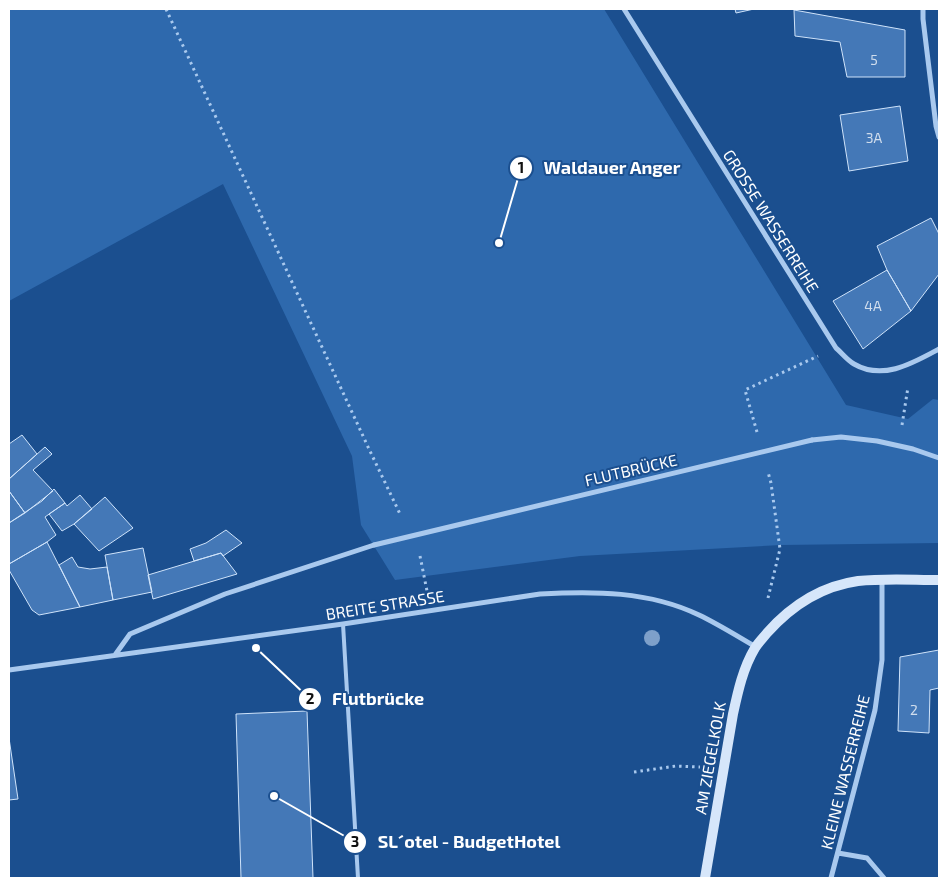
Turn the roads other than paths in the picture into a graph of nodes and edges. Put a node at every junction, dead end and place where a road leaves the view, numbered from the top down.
1 (624, 9) edge
2 (923, 9) edge
3 (939, 137) edge
4 (939, 349) edge
5 (939, 458) edge
6 (882, 580) junction
7 (939, 580) edge
8 (343, 624) junction
9 (756, 647) junction
10 (115, 655) junction
11 (9, 670) edge
12 (838, 853) junction
13 (358, 878) edge
14 (705, 878) edge
15 (831, 878) edge
16 (884, 878) edge

1 - 4 street, GROSSE WASSERREIHE
2 - 3 street
5 - 10 street, FLUTBRÜCKE, bridge
6 - 7 main road, AM ZIEGELKOLK
6 - 9 main road, AM ZIEGELKOLK
6 - 12 street, KLEINE WASSERREIHE
8 - 9 street, BREITE STRASSE
8 - 10 street, BREITE STRASSE
8 - 13 lane
9 - 14 main road, AM ZIEGELKOLK
10 - 11 street, BREITE STRASSE
12 - 15 street, KLEINE WASSERREIHE
12 - 16 street

